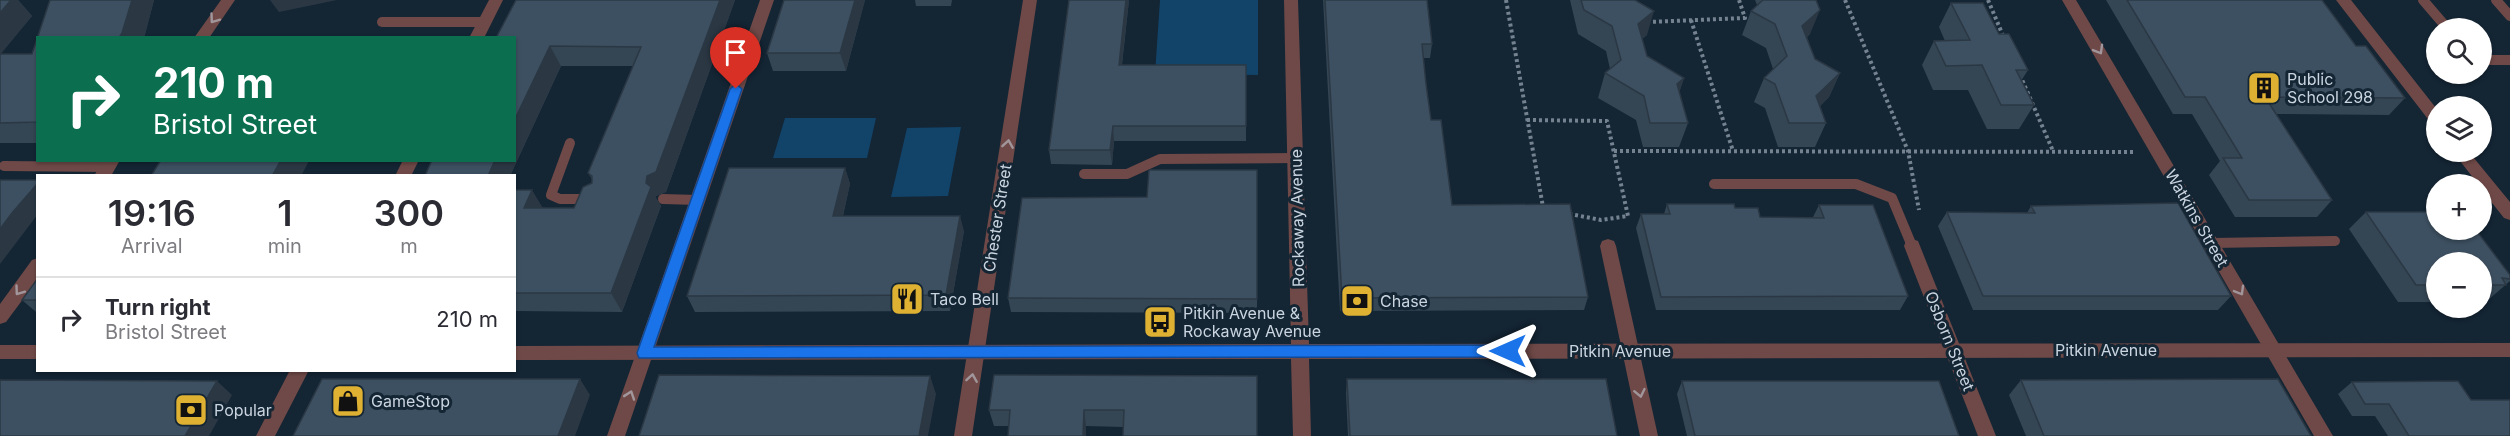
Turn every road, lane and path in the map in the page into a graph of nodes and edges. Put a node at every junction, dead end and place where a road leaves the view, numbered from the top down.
1 (228, 0) edge
2 (496, 0) edge
3 (767, 0) edge
4 (1030, 0) edge
5 (1291, 0) edge
6 (1506, 0) edge
7 (1739, 0) edge
8 (1845, 0) edge
9 (1988, 0) edge
10 (2069, 0) edge
11 (2343, 0) edge
12 (2422, 0) edge
13 (2496, 0) edge
14 (2510, 16) edge
15 (2438, 18) edge
16 (1691, 20) junction
17 (382, 22) dead end
18 (485, 22) junction
19 (1637, 23) edge
20 (202, 36) edge
21 (477, 36) edge
22 (2007, 43) edge
23 (2492, 60) edge
24 (2510, 60) edge
25 (2016, 65) edge
26 (2426, 106) edge
27 (1527, 120) junction
28 (570, 143) dead end
29 (1614, 151) junction
30 (1733, 151) junction
31 (1908, 151) junction
32 (2053, 152) junction
33 (2158, 152) junction
34 (1295, 158) junction
35 (2469, 162) edge
36 (4, 166) dead end
37 (107, 168) edge
38 (1084, 174) dead end
39 (1714, 184) dead end
40 (597, 199) edge
41 (663, 199) dead end
42 (698, 200) junction
43 (1550, 209) edge
44 (1567, 214) edge
45 (2510, 214) edge
46 (2335, 241) dead end
47 (2212, 243) junction
48 (1608, 246) dead end
49 (1912, 246) junction
50 (36, 268) edge
51 (0, 317) edge
52 (2275, 350) junction
53 (2510, 350) edge
54 (1300, 351) junction
55 (1630, 351) junction
56 (1954, 351) junction
57 (0, 352) edge
58 (36, 352) edge
59 (976, 352) junction
60 (516, 353) edge
61 (645, 353) junction
62 (299, 372) edge
63 (265, 436) edge
64 (616, 436) edge
65 (963, 436) edge
66 (1302, 436) edge
67 (1649, 436) edge
68 (1988, 436) edge
69 (2324, 436) edge

1 -> 20 street
2 - 18 street
3 - 42 street
59 -> 4 street, Chester Street
5 - 34 street, Rockaway Avenue
6 - 27 path
7 - 16 path
8 - 31 path
9 - 22 path
10 -> 33 street, Watkins Street
11 - 26 street
12 - 15 lane
13 - 14 lane
16 - 19 path
16 - 30 path
17 - 18 lane
18 - 21 street
23 - 24 lane
25 - 32 path
27 - 29 path
27 - 43 path
28 - 40 lane
29 - 30 path
29 - 44 path
30 - 31 path
31 - 32 path
31 - 49 path
32 - 33 path
33 - 47 street, Watkins Street
34 - 38 lane
34 - 54 street, Rockaway Avenue
35 - 45 street
36 - 37 lane
39 - 49 lane
41 - 42 lane
42 - 61 street
46 - 47 lane
47 -> 52 street, Watkins Street
48 - 55 street
49 - 56 street, Osborn Street
50 -> 51 street
52 - 53 street, Pitkin Avenue
52 - 56 street, Pitkin Avenue
52 - 69 street, Watkins Street
54 - 55 street, Pitkin Avenue
54 - 59 street, Pitkin Avenue
54 - 66 street, Rockaway Avenue
55 - 56 street, Pitkin Avenue
55 -> 67 street
56 - 68 street, Osborn Street
57 - 58 street
59 - 61 street, Pitkin Avenue
65 -> 59 street, Chester Street
60 - 61 street, Pitkin Avenue
64 -> 61 street
62 - 63 street

